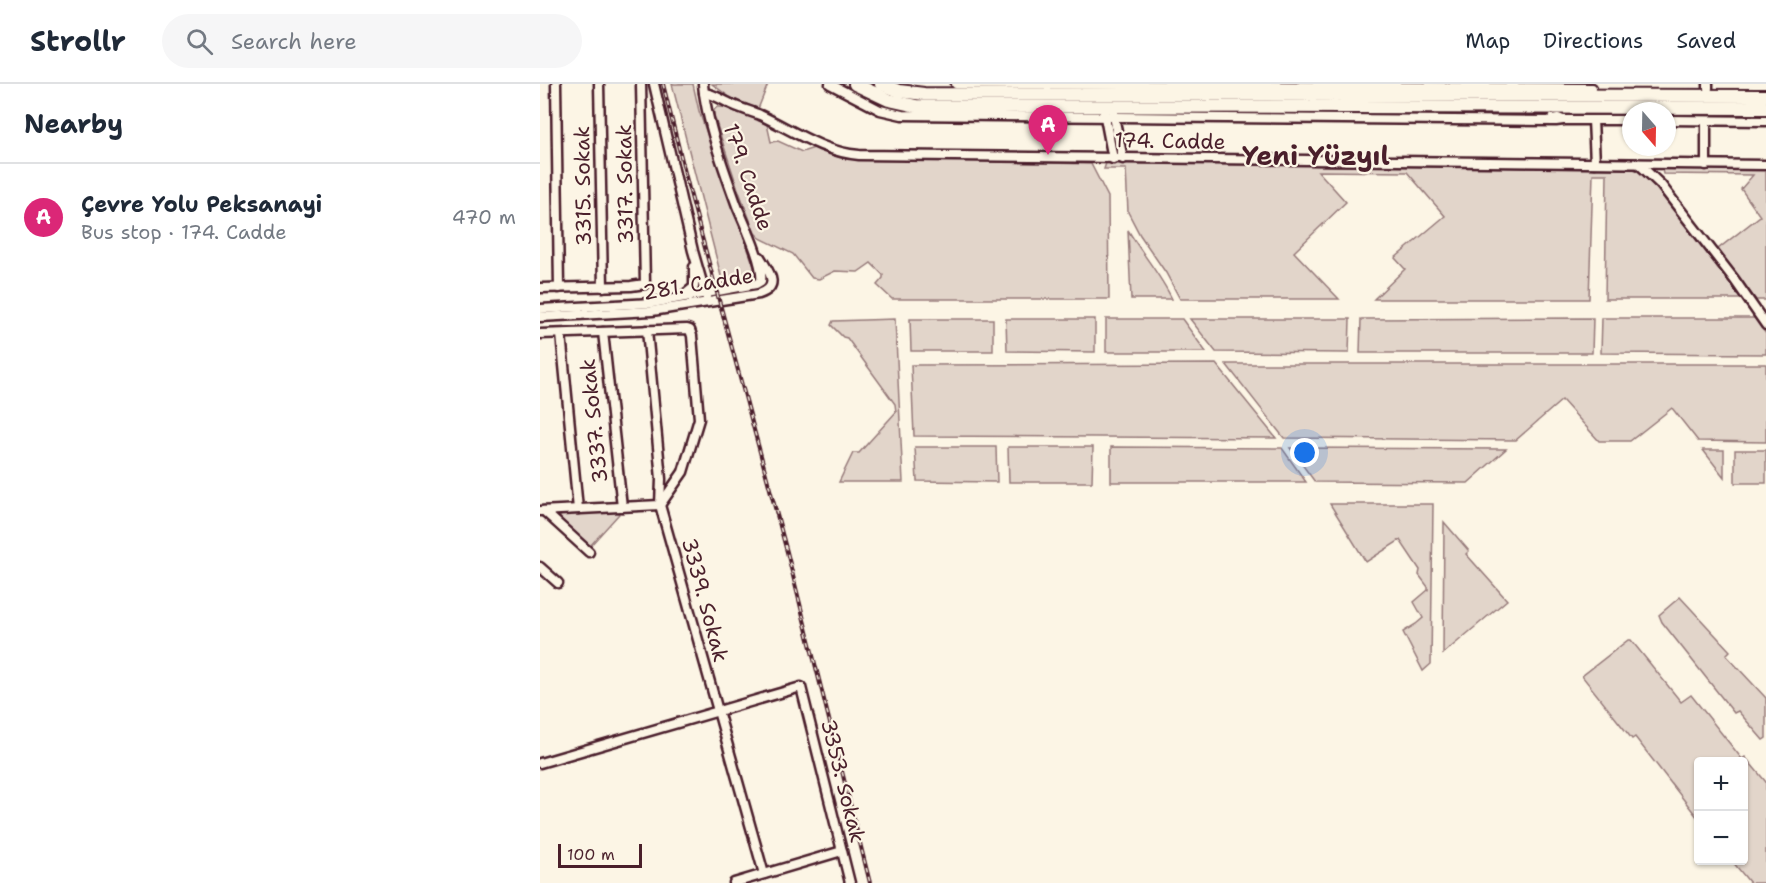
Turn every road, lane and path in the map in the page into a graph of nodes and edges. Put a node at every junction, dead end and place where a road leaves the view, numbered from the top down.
1 (556, 84) edge
2 (599, 84) edge
3 (641, 84) edge
4 (654, 84) edge
5 (830, 84) edge
6 (855, 84) edge
7 (881, 84) edge
8 (956, 84) edge
9 (703, 88) edge
10 (1593, 89) edge
11 (1765, 97) edge
12 (728, 103) junction
13 (705, 104) junction
14 (1109, 112) junction
15 (1593, 120) junction
16 (1622, 120) edge
17 (1676, 120) edge
18 (1706, 121) junction
19 (1766, 121) edge
20 (1118, 159) junction
21 (1595, 164) junction
22 (1639, 164) junction
23 (1653, 164) junction
24 (1706, 165) junction
25 (1766, 165) edge
26 (1661, 185) junction
27 (754, 246) junction
28 (693, 251) junction
29 (603, 287) junction
30 (540, 288) edge
31 (559, 288) junction
32 (705, 293) junction
33 (679, 298) junction
34 (707, 303) junction
35 (540, 309) edge
36 (540, 317) edge
37 (1766, 325) edge
38 (647, 330) junction
39 (603, 332) junction
40 (540, 334) edge
41 (561, 334) junction
42 (660, 505) junction
43 (622, 507) junction
44 (578, 509) junction
45 (542, 511) edge
46 (589, 552) dead end
47 (540, 567) edge
48 (558, 583) dead end
49 (717, 711) junction
50 (540, 763) edge
51 (842, 851) junction
52 (764, 874) junction
53 (734, 883) edge
54 (850, 883) edge

1 - 31 street
2 - 29 street, 3315. Sokak
3 - 29 street, 3317. Sokak
4 - 28 street
5 - 14 street
6 - 14 highway
7 - 10 highway
8 - 10 street
9 - 12 street, 174. Cadde
9 - 13 street, 179. Cadde
10 - 11 highway
11 - 14 highway
12 - 13 street
12 - 20 street, 174. Cadde
13 - 27 street, 179. Cadde
14 - 15 street
14 - 20 street
15 - 16 street
15 - 21 street
17 - 18 street
18 - 19 street
18 - 24 street
20 - 21 street, 174. Cadde
21 - 22 street, 174. Cadde
22 - 23 street, 174. Cadde
22 - 26 street
23 - 24 street, 174. Cadde
23 - 26 street
24 - 25 street, 174. Cadde
26 - 37 street
27 - 32 street, 281. Cadde
27 - 34 street, 281. Cadde
28 - 32 street
28 - 33 street
29 - 31 street
30 - 31 street
32 - 33 street, 281. Cadde
32 - 34 street
33 - 35 street, 281. Cadde
34 - 36 street, 281. Cadde
38 - 39 street
38 - 42 street, 3339. Sokak
38 - 42 street
39 - 41 street
39 - 43 street, 3337. Sokak
40 - 41 street
41 - 44 street
42 - 43 street
42 - 49 street, 3339. Sokak
43 - 44 street
44 - 45 street
45 - 46 street
47 - 48 street
49 - 50 street
49 - 51 street, 3353. Sokak
49 - 52 street, 3339. Sokak
51 - 52 street
51 - 54 street, 3353. Sokak
52 - 53 street

